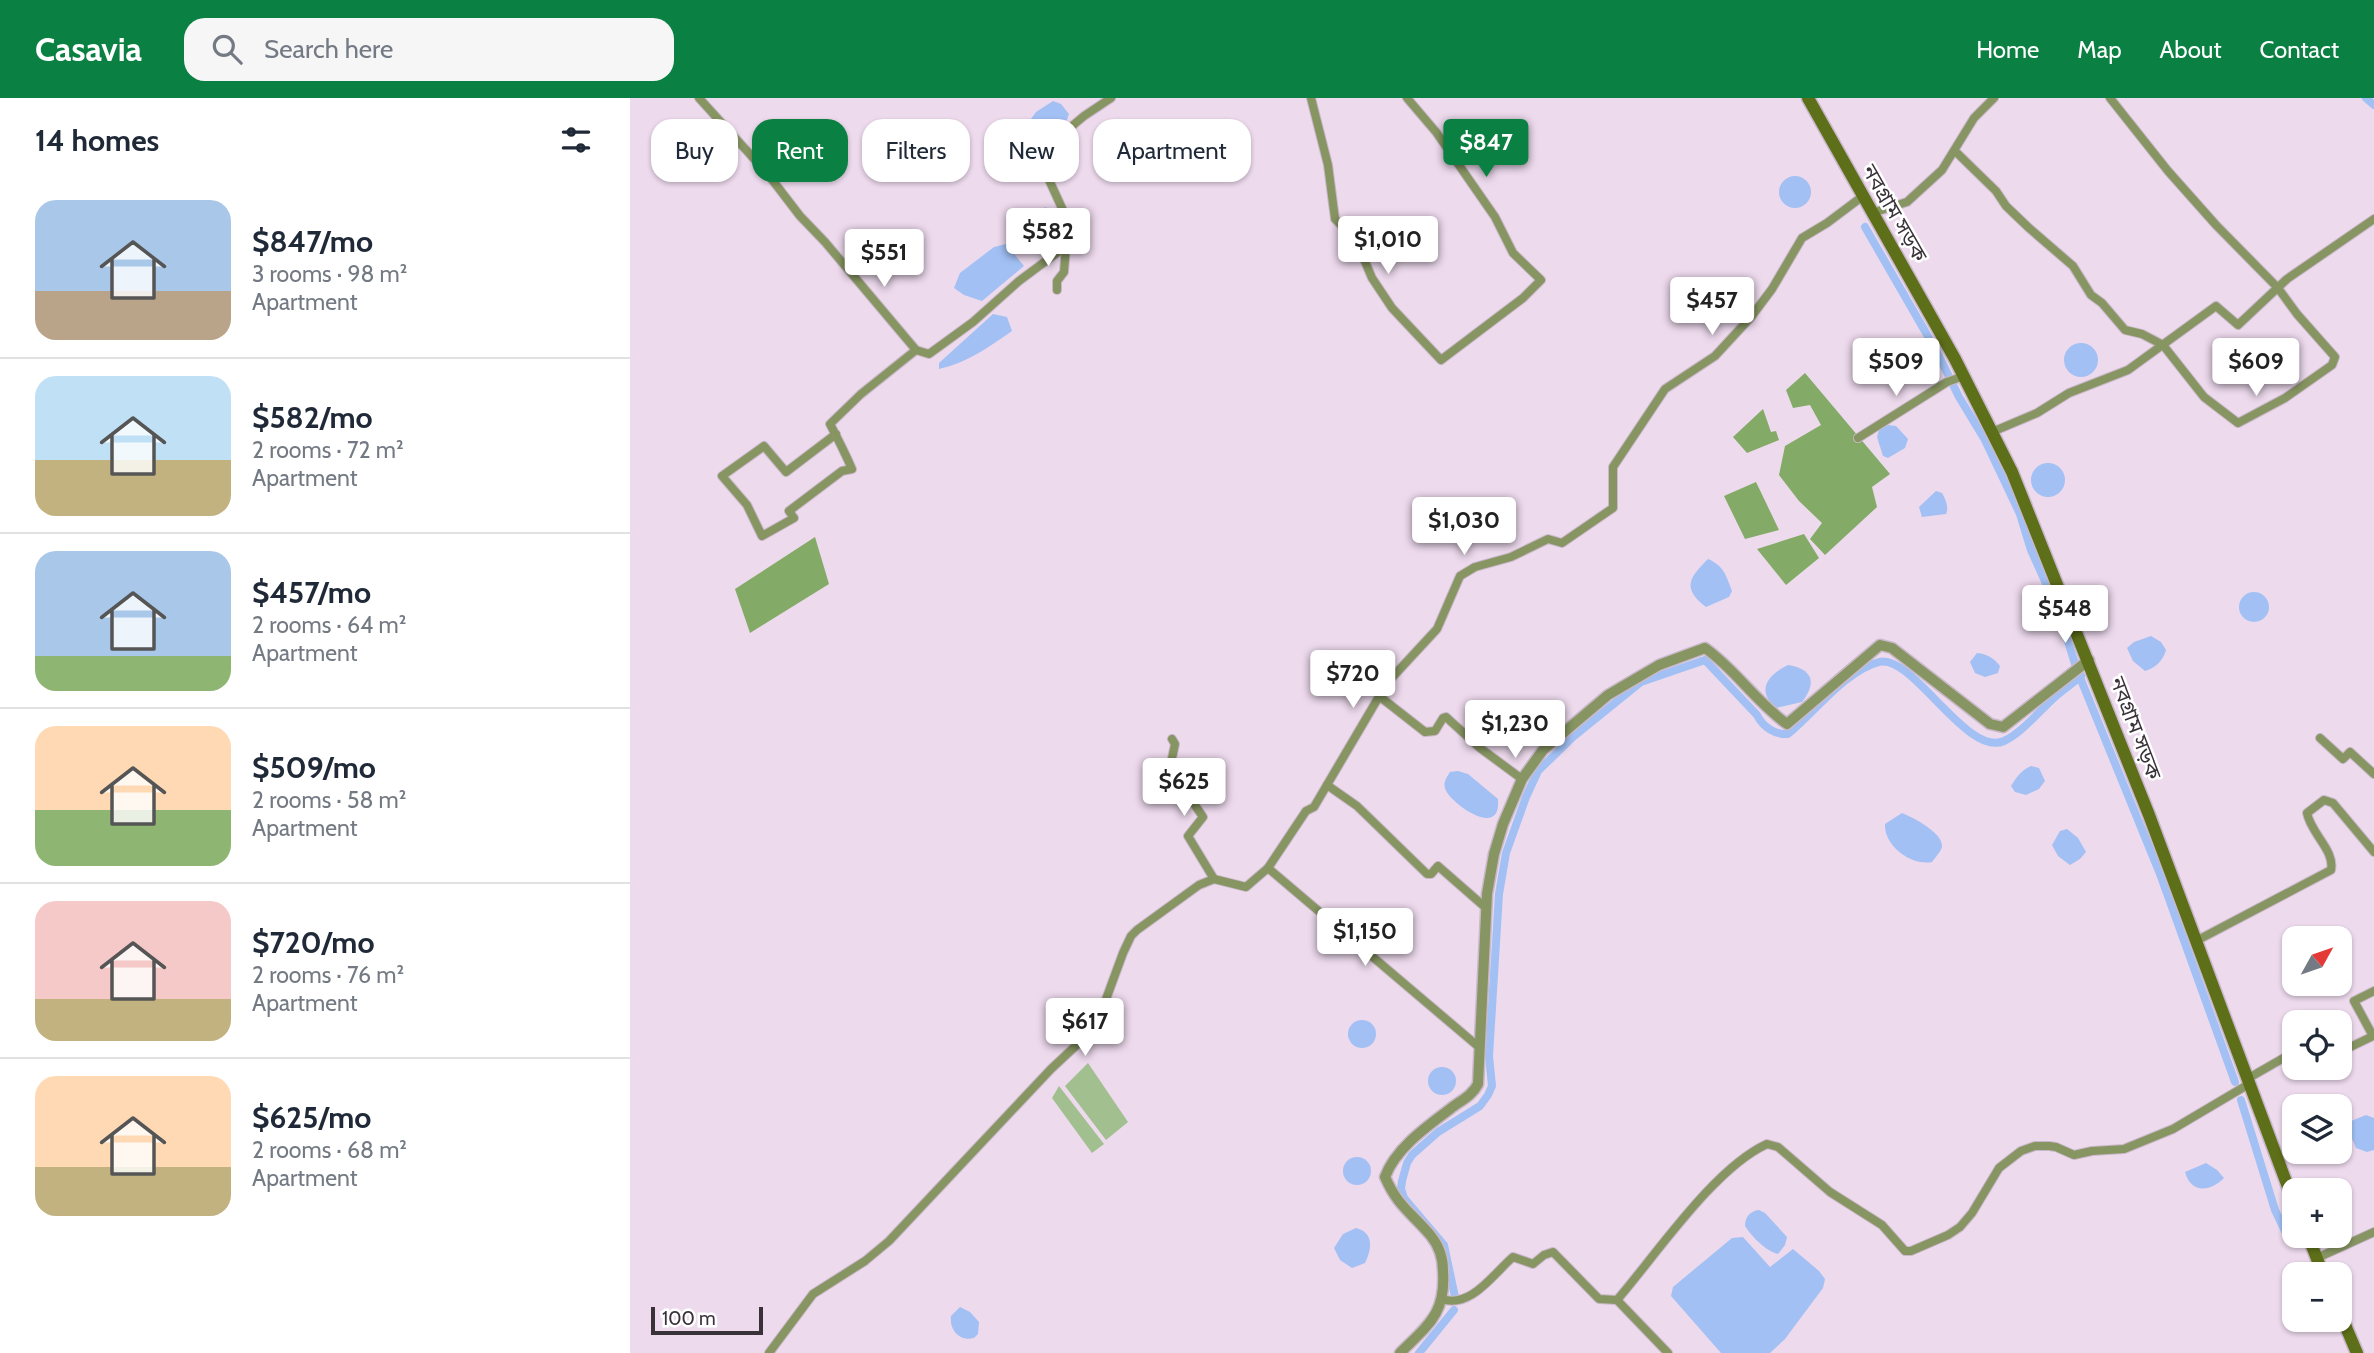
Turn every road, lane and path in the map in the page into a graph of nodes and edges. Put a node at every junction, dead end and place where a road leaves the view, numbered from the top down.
1 (699, 98) edge
2 (1111, 98) edge
3 (1311, 98) edge
4 (1407, 98) edge
5 (1808, 98) edge
6 (1994, 98) edge
7 (2110, 98) edge
8 (1955, 151) junction
9 (1863, 196) junction
10 (1872, 213) junction
11 (2374, 219) edge
12 (1066, 246) junction
13 (2278, 288) junction
14 (1057, 290) dead end
15 (2163, 345) junction
16 (916, 351) junction
17 (1961, 378) junction
18 (1992, 432) junction
19 (836, 434) junction
20 (1858, 438) dead end
21 (2087, 662) junction
22 (1379, 696) junction
23 (2320, 738) dead end
24 (1172, 739) dead end
25 (2374, 774) edge
26 (1522, 779) junction
27 (1328, 785) junction
28 (2374, 852) edge
29 (1268, 868) junction
30 (1214, 880) junction
31 (1486, 908) junction
32 (2196, 941) junction
33 (2374, 990) edge
34 (2352, 1046) edge
35 (1480, 1048) junction
36 (2282, 1060) edge
37 (2248, 1081) junction
38 (2285, 1178) edge
39 (2374, 1232) edge
40 (2313, 1248) edge
41 (2317, 1258) junction
42 (2318, 1262) edge
43 (1442, 1299) junction
44 (1617, 1300) junction
45 (2348, 1332) edge
46 (769, 1353) edge
47 (1400, 1353) edge
48 (1668, 1353) edge
49 (2357, 1353) edge

1 - 16 street
2 - 12 street
3 - 4 street
5 - 9 main road, নবগ্রাম সড়ক
6 - 8 street
7 - 13 street
8 - 10 street
8 - 15 street
9 - 10 main road, নবগ্রাম সড়ক
9 - 22 street
10 - 17 main road, নবগ্রাম সড়ক
11 - 13 street
12 - 14 street
12 - 16 street
13 - 15 street
13 - 15 street
15 - 18 street
16 - 19 street
17 - 18 main road, নবগ্রাম সড়ক
17 - 20 street
18 - 21 main road, নবগ্রাম সড়ক
19 - 19 street
21 - 26 street
21 - 32 main road, নবগ্রাম সড়ক
22 - 26 street
22 - 27 street
23 - 25 street
24 - 30 street
26 - 31 street
27 - 29 street
27 - 31 street
28 - 32 street
29 - 30 street
29 - 35 street
30 - 46 street
31 - 35 street
32 - 37 main road, নবগ্রাম সড়ক
33 - 34 street
35 - 43 street
36 - 37 street
37 - 38 main road, নবগ্রাম সড়ক
37 - 44 street
39 - 41 street
40 - 41 main road
41 - 42 main road
43 - 44 street
43 - 47 street
44 - 48 street
45 - 49 main road

